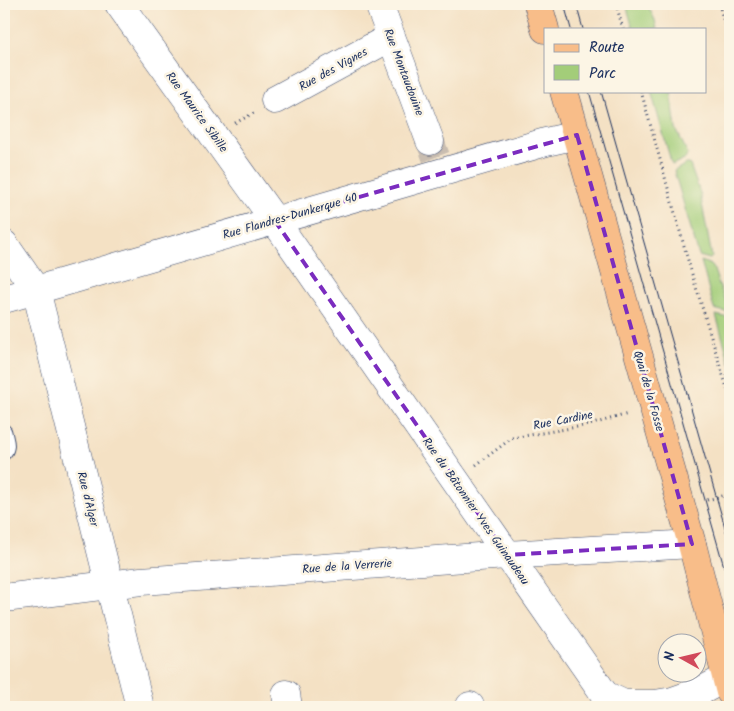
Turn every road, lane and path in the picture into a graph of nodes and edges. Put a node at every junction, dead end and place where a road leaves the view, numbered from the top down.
1 (119, 4) edge
2 (379, 4) edge
3 (538, 4) edge
4 (616, 4) edge
5 (719, 4) edge
6 (545, 28) edge
7 (623, 28) edge
8 (390, 37) junction
9 (730, 44) edge
10 (564, 92) edge
11 (641, 92) edge
12 (275, 100) dead end
13 (577, 135) junction
14 (436, 157) junction
15 (275, 221) junction
16 (4, 244) edge
17 (36, 290) junction
18 (4, 299) edge
19 (730, 398) edge
20 (653, 407) junction
21 (4, 432) edge
22 (4, 452) edge
23 (483, 460) dead end
24 (692, 544) junction
25 (507, 555) junction
26 (109, 585) junction
27 (4, 598) edge
28 (728, 685) edge
29 (140, 707) edge

1 - 15 street, Rue Maurice Sibille
2 - 8 street, Rue Montaudouine
3 - 6 main road
4 - 7 path
5 - 9 path
8 - 12 street, Rue des Vignes
8 - 14 street, Rue Montaudouine
10 - 13 main road, Quai de la Fosse
11 - 19 path
13 - 14 street, Rue Flandres-Dunkerque 40
13 - 20 main road, Quai de la Fosse
14 - 15 street, Rue Flandres-Dunkerque 40
15 - 17 street, Rue Flandres-Dunkerque 40
15 - 25 street, Rue du Bâtonnier Yves Guinaudeau
16 - 17 street
17 - 18 street, Rue Flandres-Dunkerque 40
17 - 26 street, Rue d'Alger
20 - 23 path, Rue Cardine
20 - 24 main road, Quai de la Fosse
21 - 22 lane
24 - 25 street, Rue de la Verrerie
24 - 28 main road, Quai de la Fosse
25 - 26 street, Rue de la Verrerie
25 - 28 street, Rue du Bâtonnier Yves Guinaudeau
26 - 27 street, Rue de la Verrerie
26 - 29 street, Rue d'Alger

